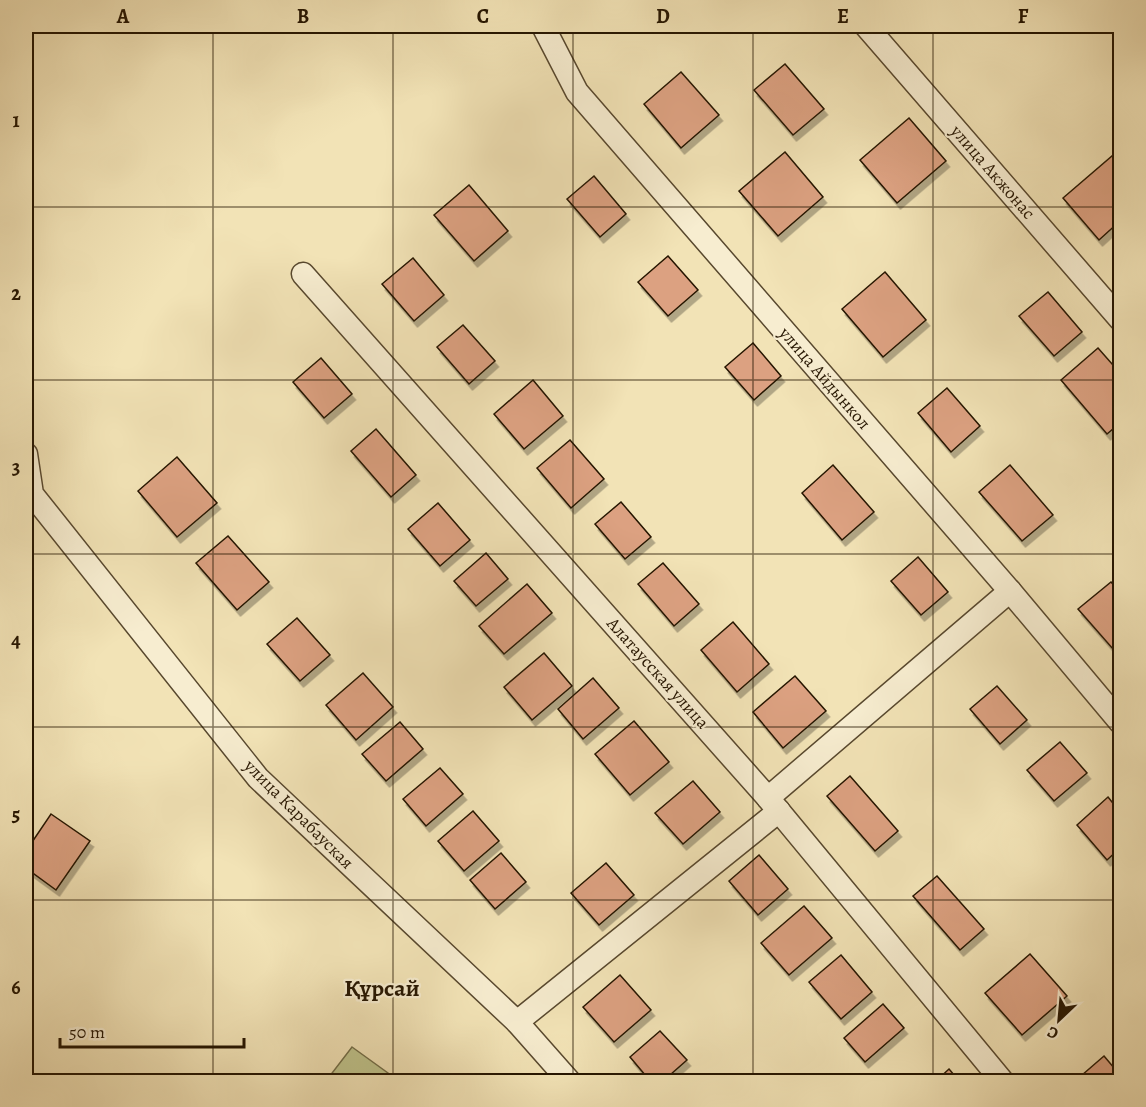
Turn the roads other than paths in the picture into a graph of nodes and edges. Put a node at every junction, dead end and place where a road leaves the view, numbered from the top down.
1 (543, 26) edge
2 (866, 26) edge
3 (303, 274) dead end
4 (1120, 319) edge
5 (26, 454) edge
6 (29, 499) edge
7 (1010, 591) junction
8 (1120, 722) edge
9 (774, 804) junction
10 (517, 1022) junction
11 (570, 1082) edge
12 (1003, 1082) edge

1 - 7 street, улица Айдынкол
2 - 4 street, улица Акжонас
3 - 9 street, Алатаусская улица
5 - 6 street
6 - 10 street, улица Карабауская
7 - 8 street, улица Айдынкол
7 - 9 street
9 - 10 street
9 - 12 street, Алатаусская улица
10 - 11 street, улица Карабауская

